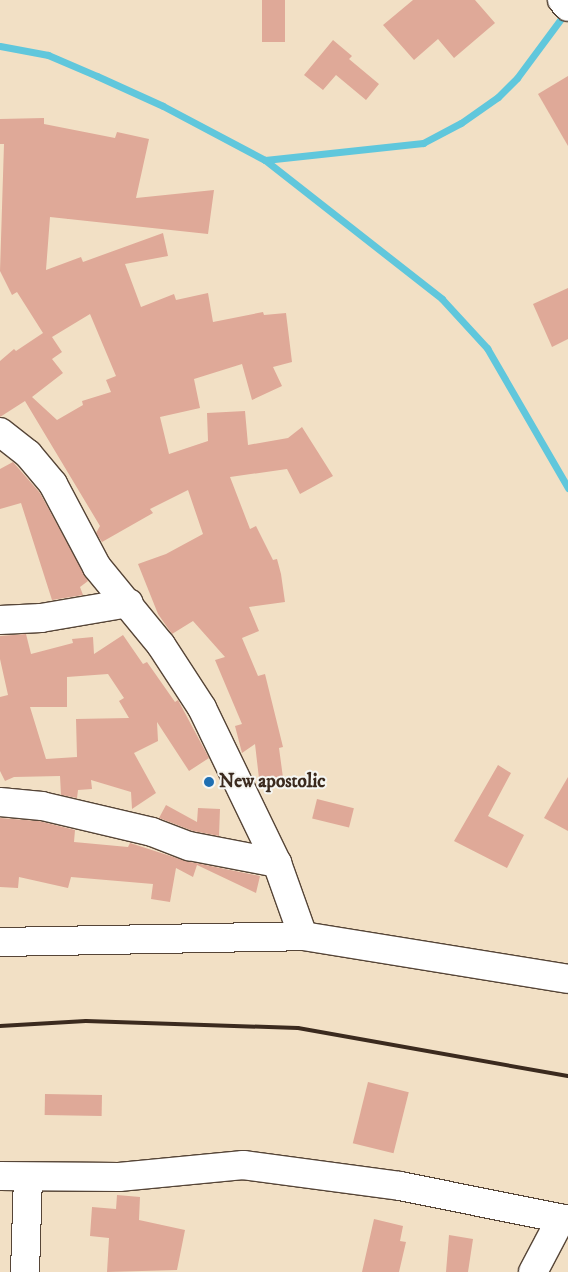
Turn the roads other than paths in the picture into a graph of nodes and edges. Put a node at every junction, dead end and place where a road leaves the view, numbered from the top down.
1 (562, 0) edge
2 (568, 7) edge
3 (0, 432) edge
4 (129, 603) junction
5 (0, 620) edge
6 (0, 802) edge
7 (277, 863) junction
8 (303, 936) junction
9 (0, 942) edge
10 (568, 979) edge
11 (0, 1176) edge
12 (28, 1177) junction
13 (564, 1220) edge
14 (25, 1272) edge
15 (533, 1272) edge

1 - 2 street
3 - 4 street
4 - 5 street
4 - 7 street
6 - 7 street
7 - 8 street
8 - 9 street
8 - 10 street
11 - 12 street
12 - 13 street
12 - 14 street
13 - 15 street

